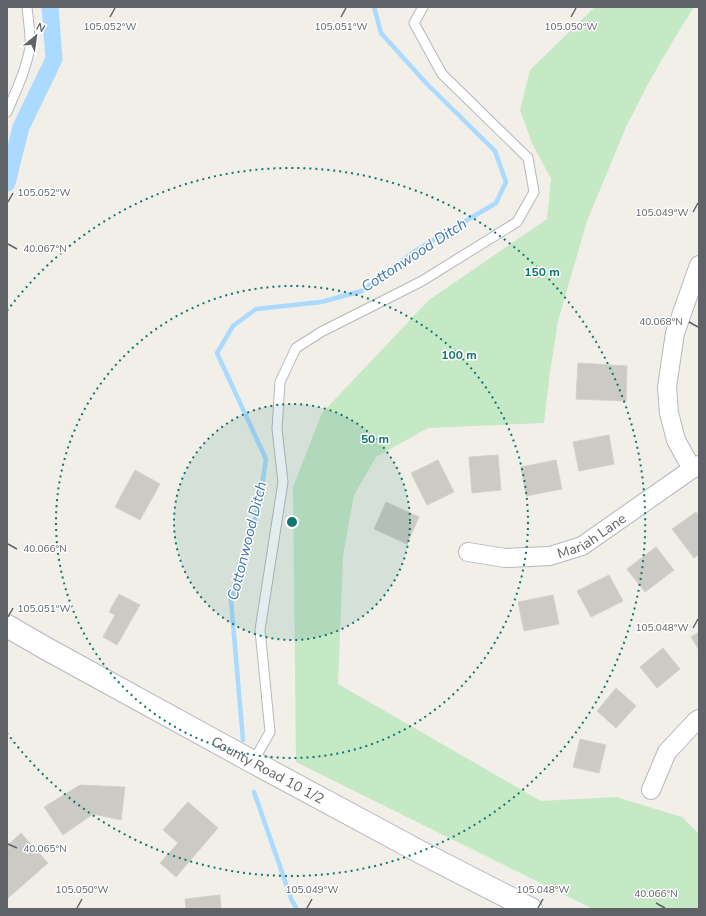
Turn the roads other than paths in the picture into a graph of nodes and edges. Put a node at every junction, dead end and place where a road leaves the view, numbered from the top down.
1 (27, 7) edge
2 (423, 7) edge
3 (7, 112) edge
4 (699, 265) edge
5 (695, 467) edge
6 (468, 552) dead end
7 (7, 626) edge
8 (699, 719) edge
9 (253, 762) junction
10 (651, 790) dead end
11 (531, 909) edge

1 - 3 lane
2 - 9 lane
4 - 5 street
5 - 6 street, Mariah Lane
7 - 9 street, County Road 10 1/2
8 - 10 street
9 - 11 street, County Road 10 1/2

